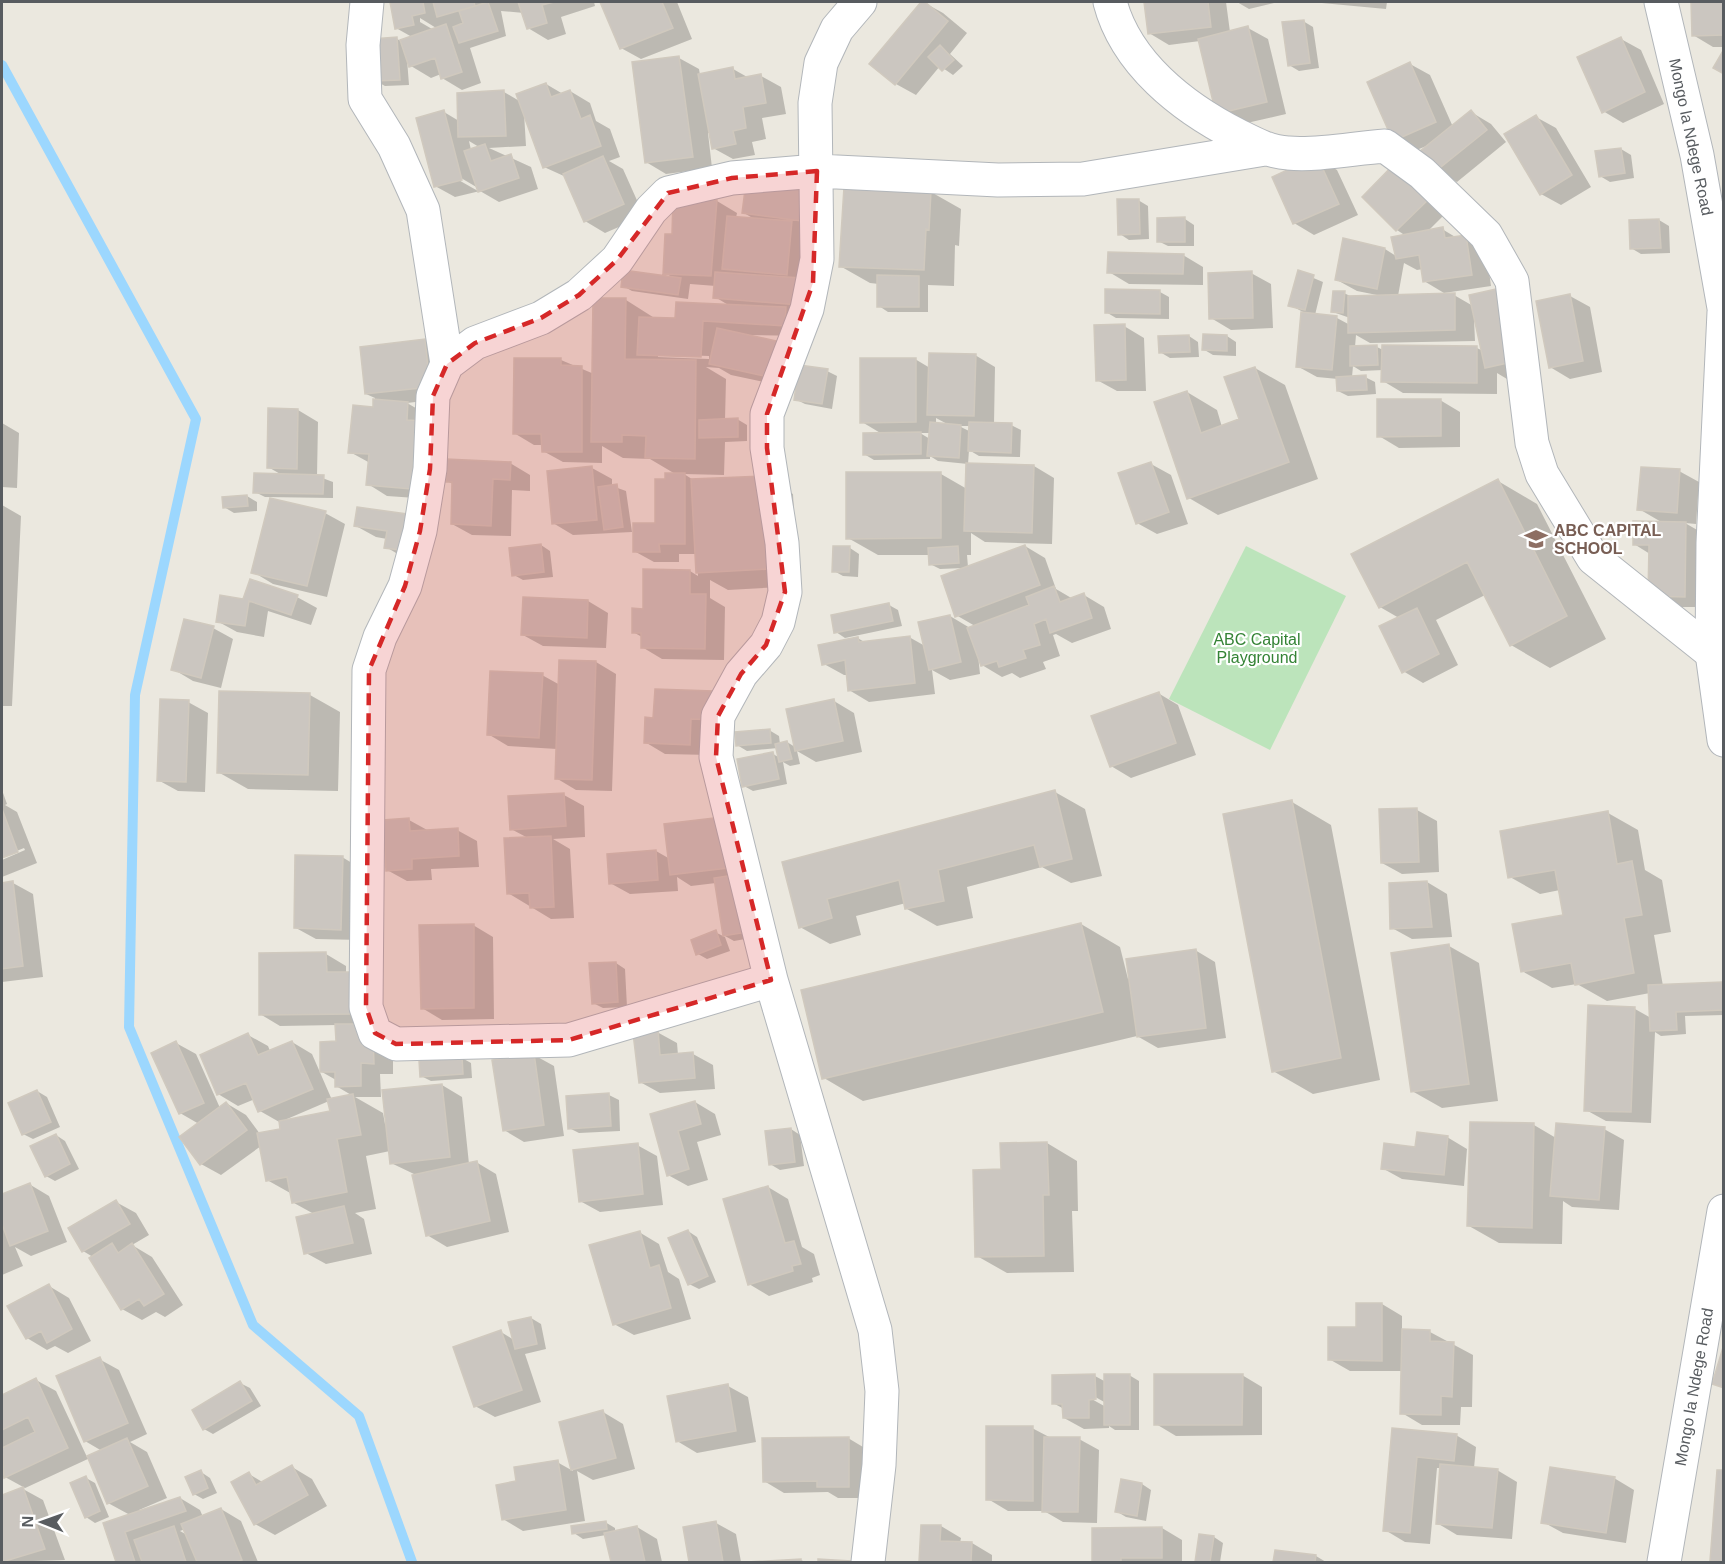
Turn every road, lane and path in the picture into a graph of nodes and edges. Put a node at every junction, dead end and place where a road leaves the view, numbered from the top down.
1 (367, 2) edge
2 (860, 2) edge
3 (1110, 2) edge
4 (1661, 2) edge
5 (1265, 149) junction
6 (817, 171) junction
7 (1724, 310) edge
8 (447, 364) junction
9 (1718, 653) edge
10 (1724, 740) edge
11 (771, 980) junction
12 (1724, 1211) edge
13 (868, 1563) edge
14 (1664, 1563) edge

1 - 8 street
2 - 6 street
3 - 5 street
4 - 7 street, Mongo la Ndege Road
5 - 6 street
5 - 9 street
6 - 8 street
6 - 11 street
7 - 9 street, Mongo la Ndege Road
8 - 11 street
9 - 10 street, Mongo la Ndege Road
11 - 13 street
12 - 14 street, Mongo la Ndege Road

